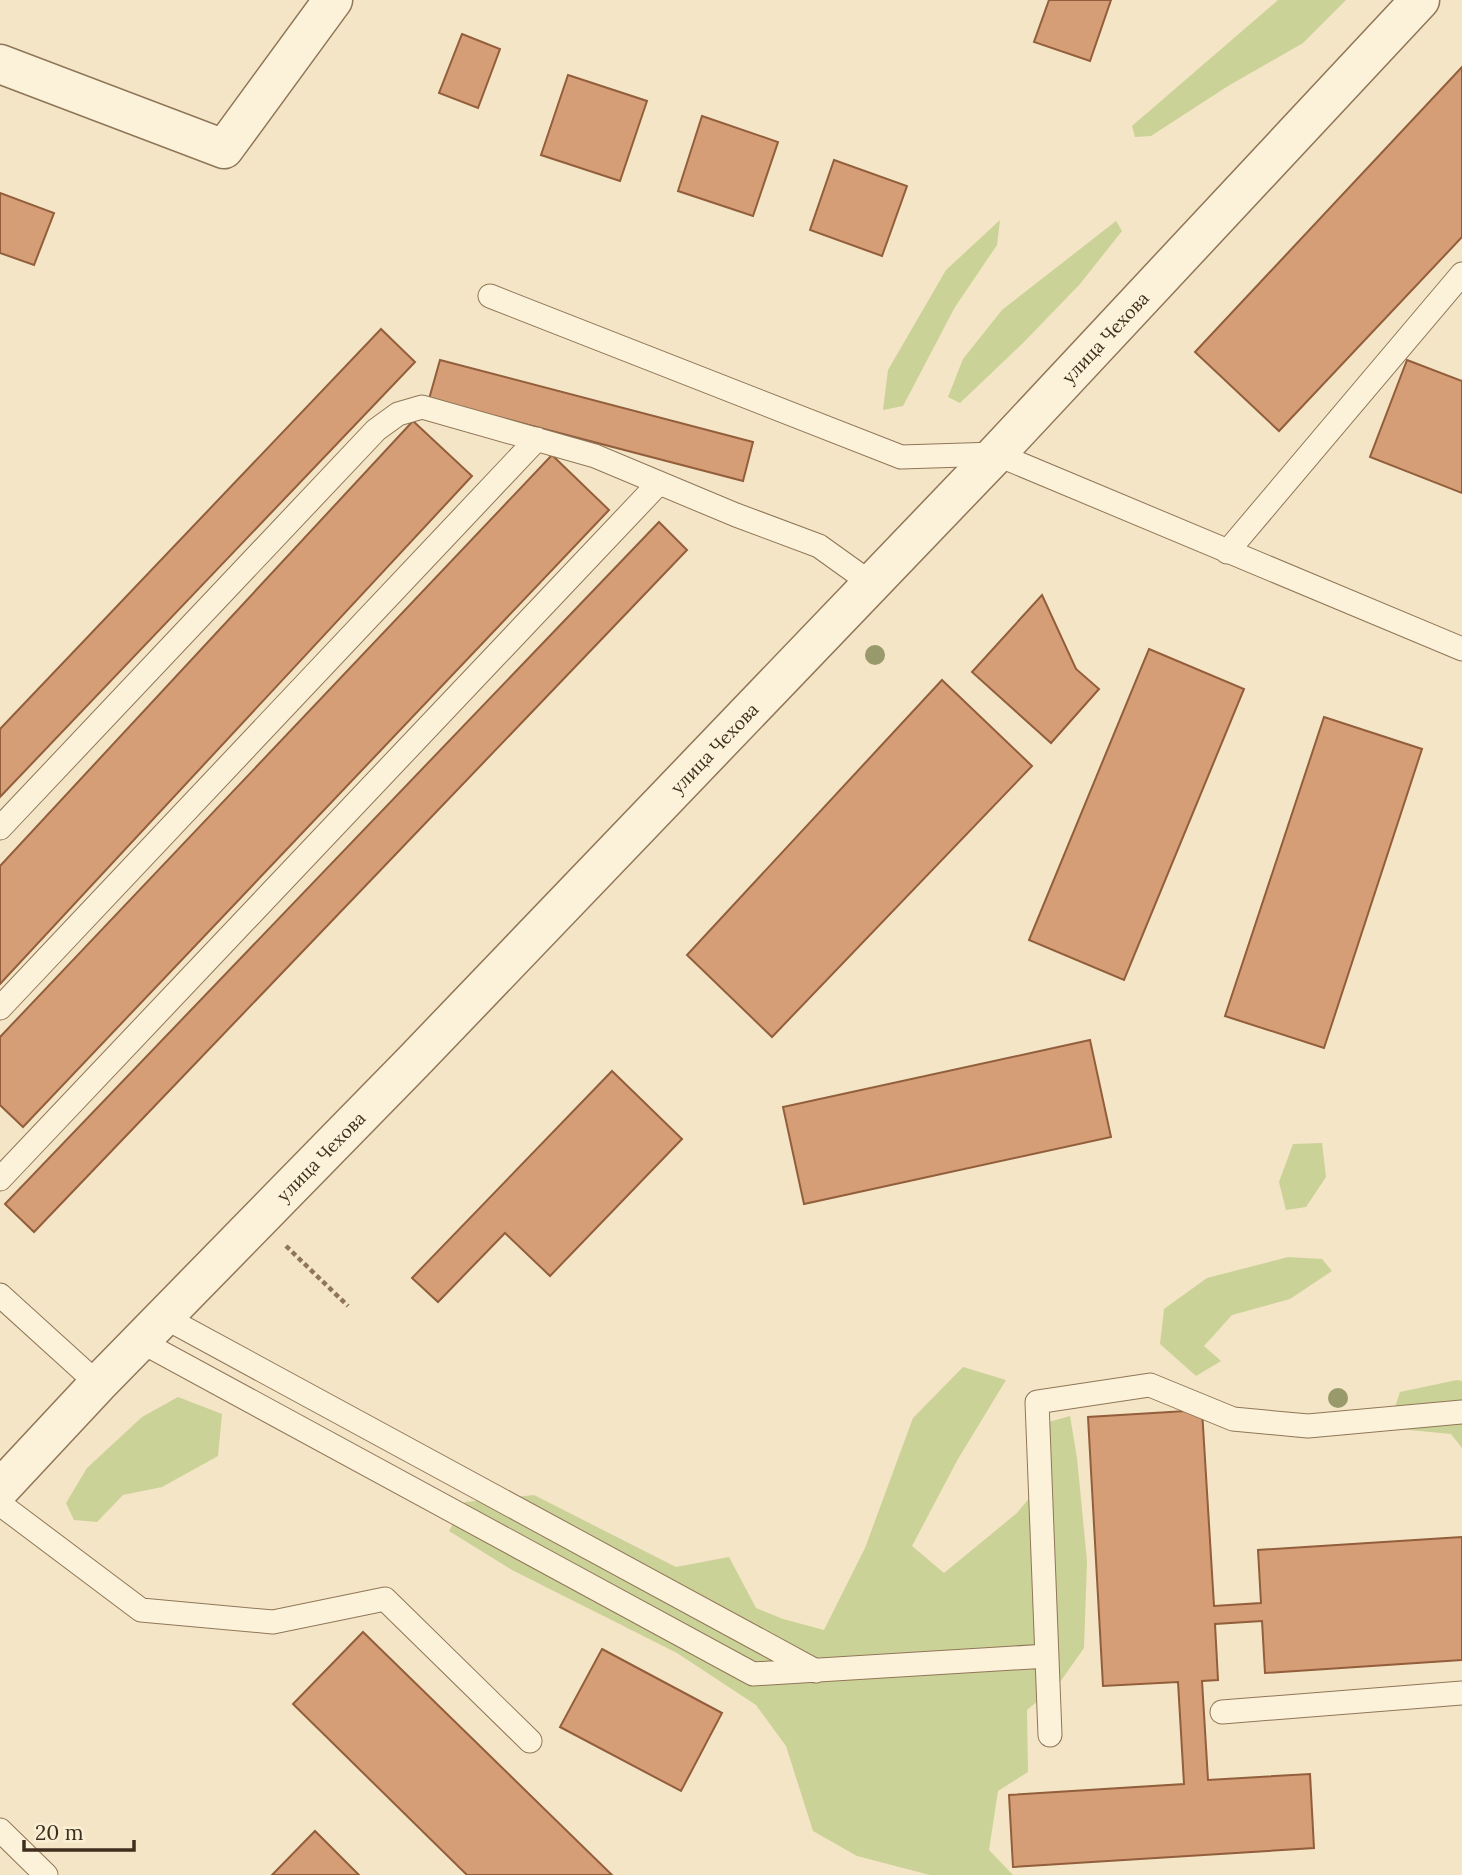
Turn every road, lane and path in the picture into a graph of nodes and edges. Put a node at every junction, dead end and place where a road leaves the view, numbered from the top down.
1 (332, 0) edge
2 (1420, 0) edge
3 (0, 64) edge
4 (1462, 274) edge
5 (490, 296) dead end
6 (537, 439) junction
7 (996, 454) junction
8 (659, 483) junction
9 (1227, 552) junction
10 (872, 584) junction
11 (1462, 649) edge
12 (0, 828) edge
13 (0, 1008) edge
14 (0, 1179) edge
15 (259, 1220) junction
16 (0, 1295) edge
17 (348, 1307) dead end
18 (152, 1329) junction
19 (98, 1384) junction
20 (1462, 1412) edge
21 (0, 1489) edge
22 (0, 1504) edge
23 (1046, 1656) junction
24 (816, 1671) junction
25 (1462, 1693) edge
26 (1222, 1712) dead end
27 (1050, 1735) dead end
28 (530, 1741) dead end
29 (0, 1830) edge
30 (46, 1875) edge

1 - 3 street
2 - 7 street, улица Чехова
4 - 9 lane
5 - 7 lane
6 - 8 lane
6 - 12 lane
6 - 13 lane
7 - 9 lane
7 - 10 street, улица Чехова
8 - 10 lane
8 - 14 lane
9 - 11 lane
10 - 15 street, улица Чехова
15 - 17 path
15 - 18 street, улица Чехова
16 - 19 lane
18 - 19 street, улица Чехова
18 - 24 lane
18 - 24 lane
19 - 21 street, улица Чехова
20 - 23 lane
22 - 28 lane
23 - 24 lane
23 - 27 lane
25 - 26 lane
29 - 30 lane

